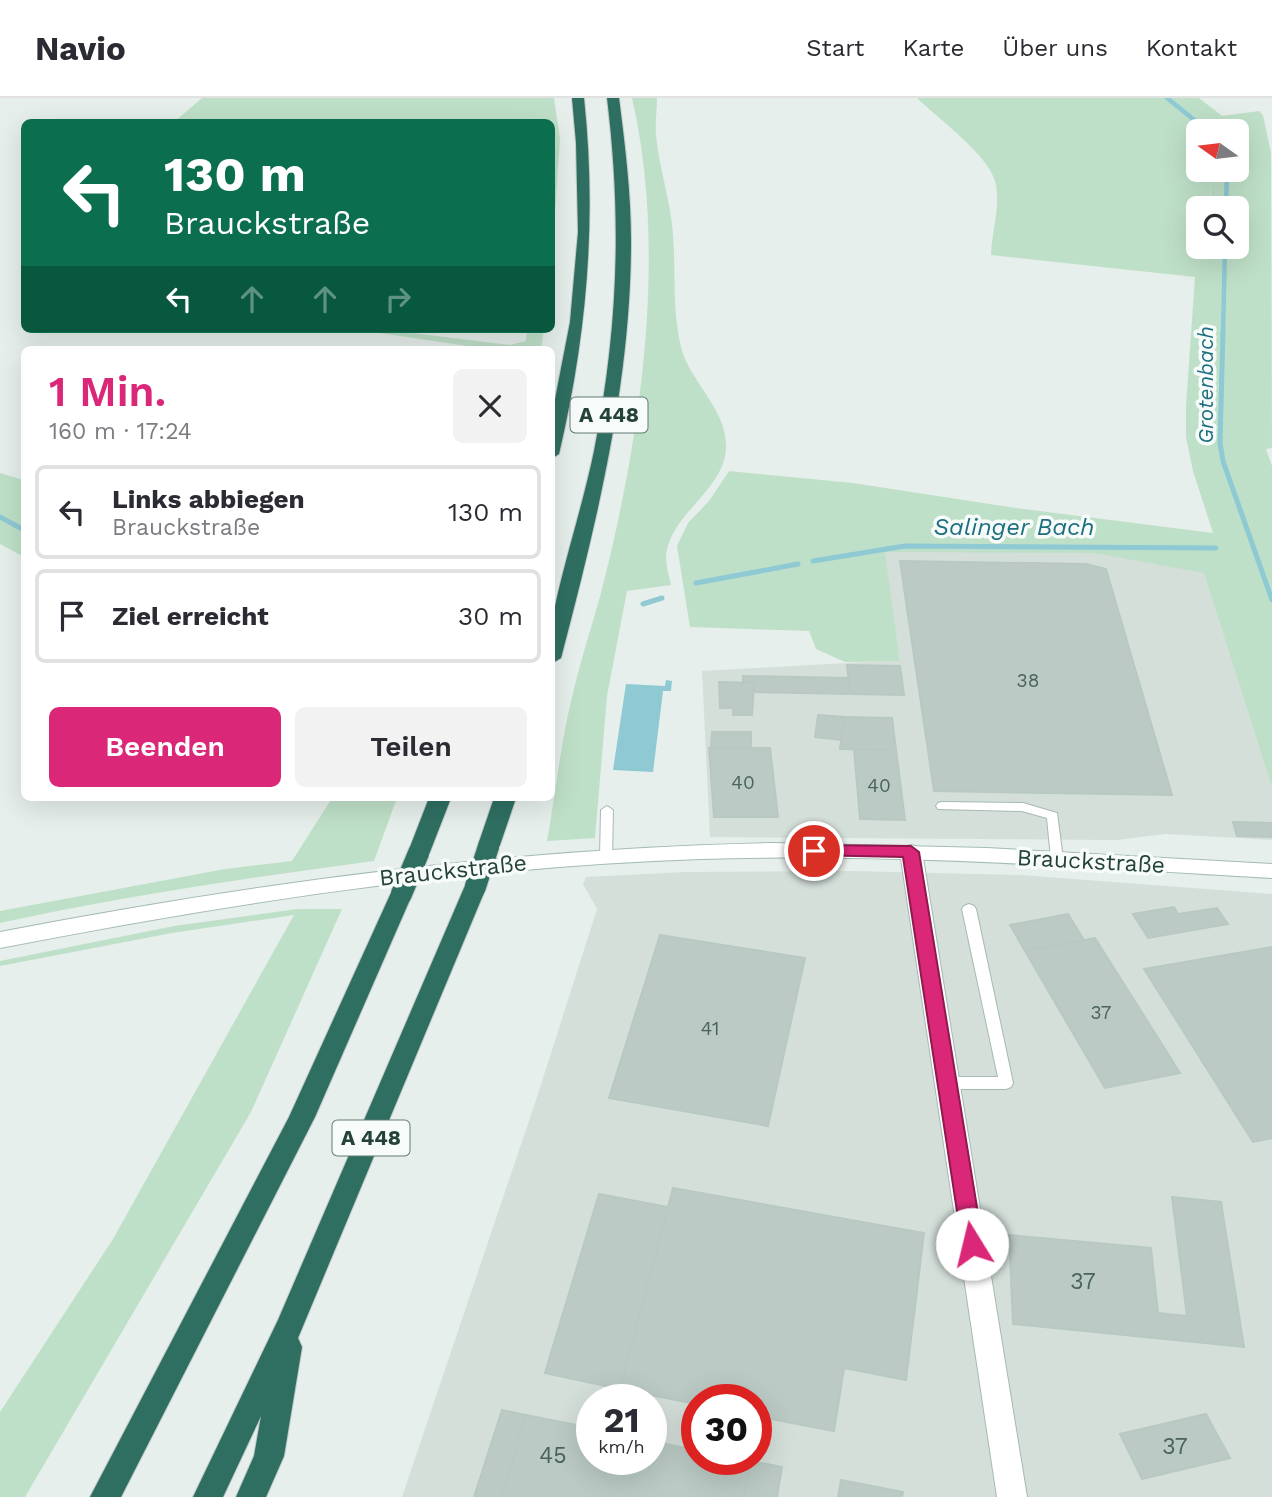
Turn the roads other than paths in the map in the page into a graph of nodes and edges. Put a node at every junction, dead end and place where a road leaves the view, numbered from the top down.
1 (578, 98) edge
2 (613, 98) edge
3 (555, 436) edge
4 (555, 643) edge
5 (439, 801) edge
6 (504, 801) edge
7 (942, 806) dead end
8 (607, 810) dead end
9 (911, 852) junction
10 (606, 857) junction
11 (1057, 859) junction
12 (1272, 871) edge
13 (969, 909) dead end
14 (0, 940) edge
15 (947, 1083) junction
16 (292, 1321) junction
17 (105, 1497) edge
18 (208, 1497) edge
19 (251, 1497) edge
20 (1012, 1497) edge

1 - 3 highway, A 448
2 - 4 highway, A 448
5 - 17 highway, A 448, bridge
6 - 16 highway, A 448, bridge
7 - 11 lane
8 - 10 lane
9 - 10 street, Brauckstraße
9 - 11 street, Brauckstraße
9 - 15 street
10 - 14 street, Brauckstraße
11 - 12 street, Brauckstraße
13 - 15 lane
15 - 20 street
16 - 18 highway, A 448
16 - 19 highway

